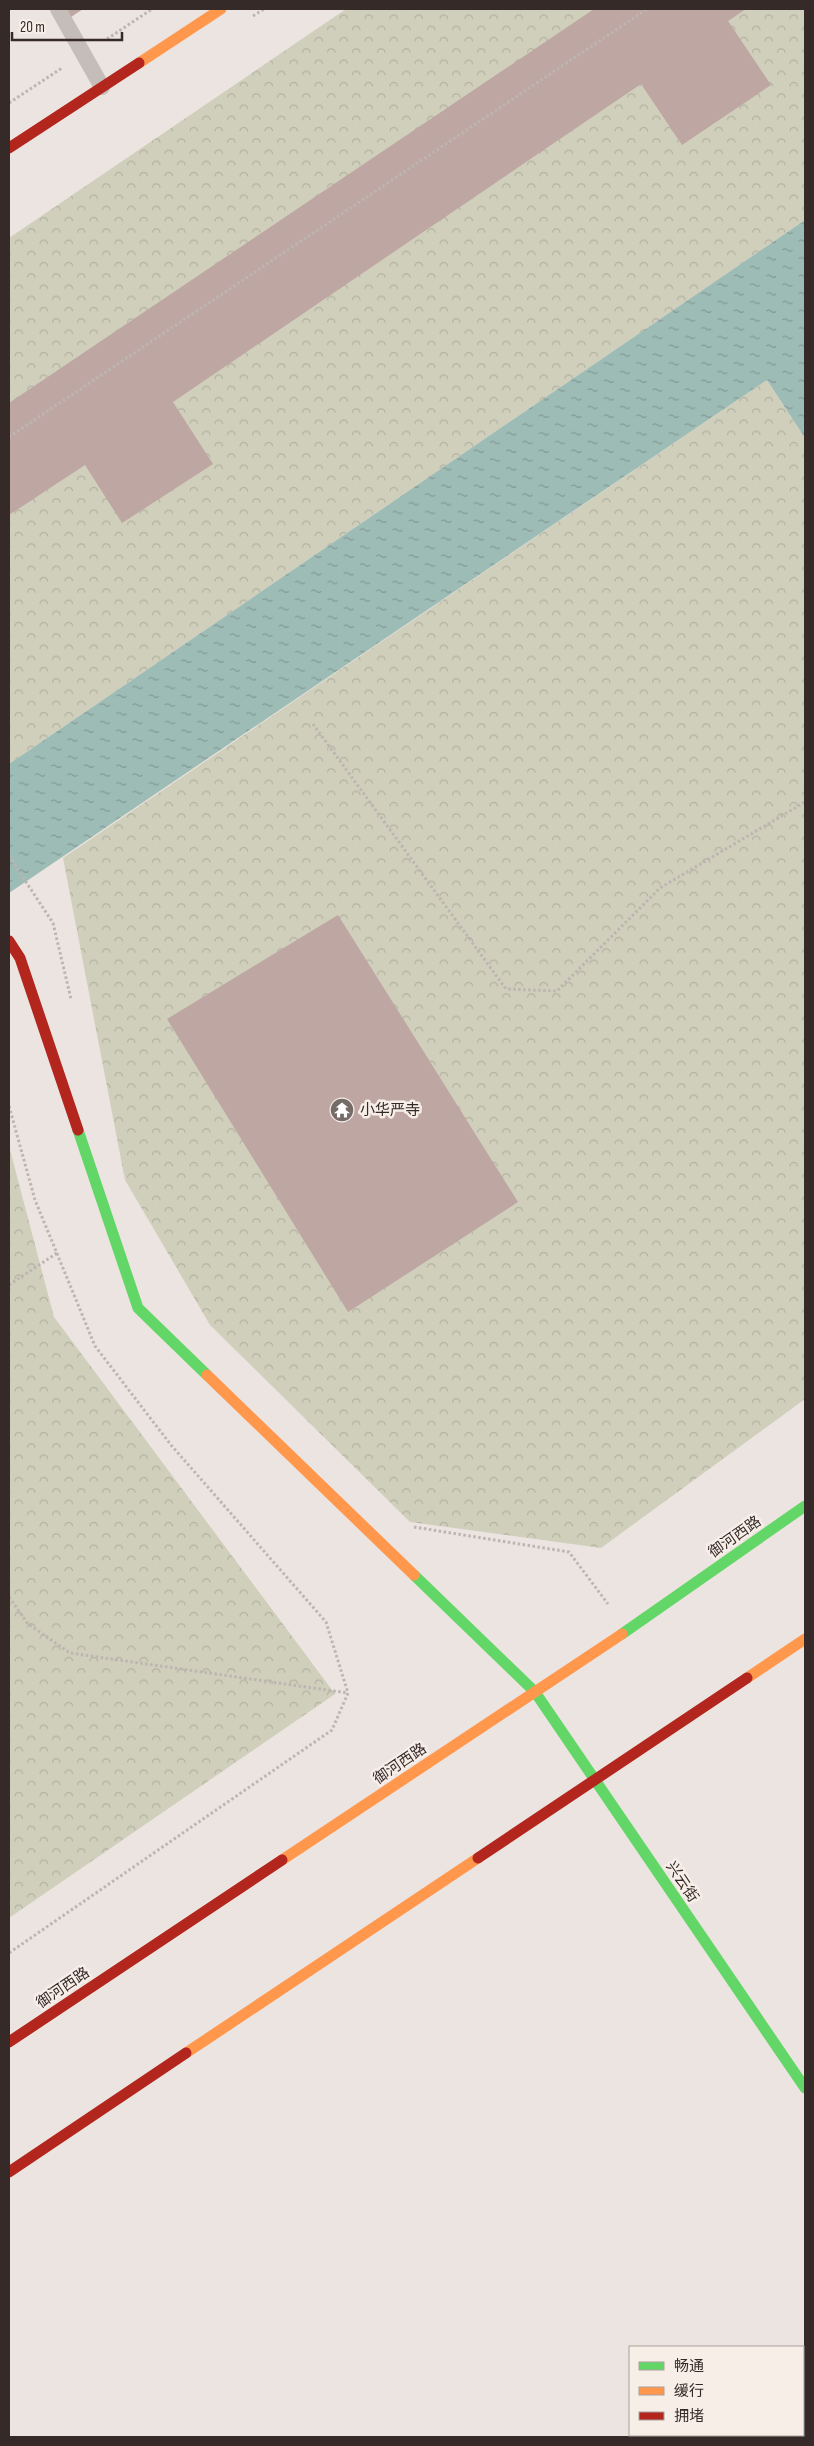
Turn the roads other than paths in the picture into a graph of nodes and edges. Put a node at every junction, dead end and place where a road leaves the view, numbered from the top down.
1 (58, 9) edge
2 (221, 9) edge
3 (102, 87) junction
4 (9, 148) edge
5 (9, 941) edge
6 (805, 1506) edge
7 (805, 1638) edge
8 (535, 1692) junction
9 (595, 1781) junction
10 (9, 2042) edge
11 (805, 2088) edge
12 (9, 2172) edge

1 - 3 lane
2 - 3 main road
3 - 4 main road
5 - 8 main road, 兴云街
6 - 8 main road, 御河西路
7 - 9 main road
8 - 9 main road, 兴云街
8 - 10 main road, 御河西路
9 - 11 main road, 兴云街
9 - 12 main road

